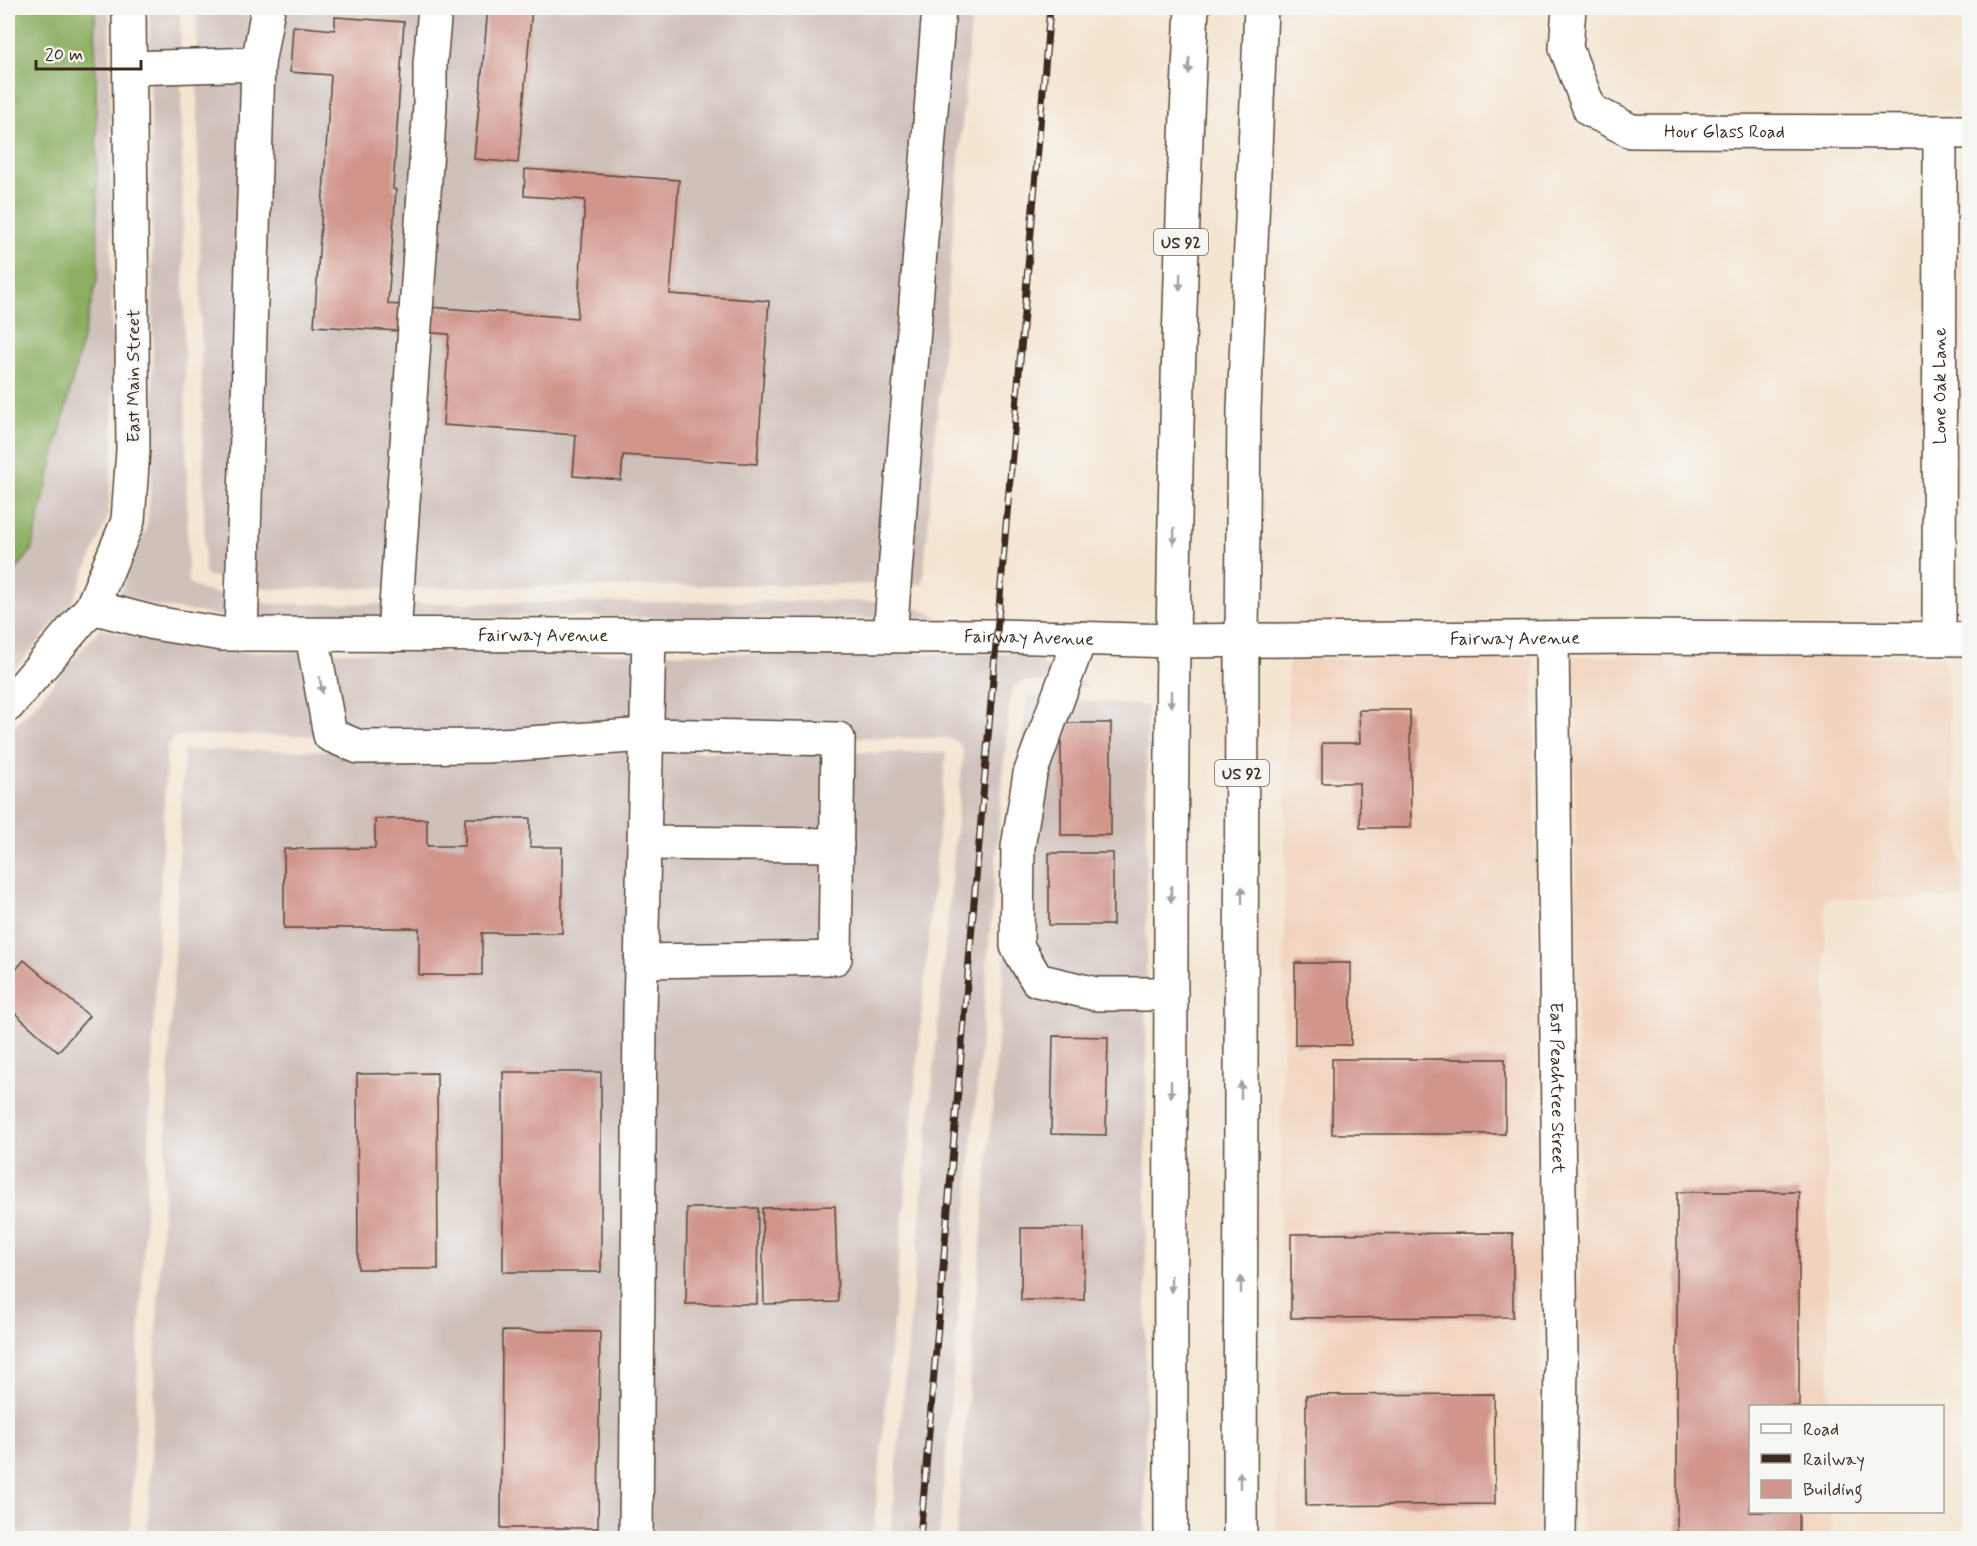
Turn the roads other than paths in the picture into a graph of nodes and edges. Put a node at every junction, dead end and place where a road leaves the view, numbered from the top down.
1 (129, 8) edge
2 (268, 8) edge
3 (435, 8) edge
4 (939, 8) edge
5 (1192, 8) edge
6 (1261, 8) edge
7 (1569, 8) edge
8 (258, 64) junction
9 (130, 68) junction
10 (1955, 132) edge
11 (92, 607) junction
12 (241, 634) junction
13 (312, 635) junction
14 (394, 635) junction
15 (649, 635) junction
16 (890, 636) junction
17 (1080, 638) junction
18 (1552, 638) junction
19 (1954, 638) edge
20 (1242, 640) junction
21 (1172, 641) junction
22 (8, 705) edge
23 (646, 735) junction
24 (644, 843) junction
25 (837, 845) junction
26 (641, 961) junction
27 (1171, 994) junction
28 (636, 1539) edge
29 (1171, 1539) edge
30 (1240, 1539) edge
31 (1559, 1539) edge

1 - 9 main road, East Main Street
2 - 8 main road
3 - 14 main road
4 - 16 main road
5 -> 21 main road, US 92
6 - 20 main road, US 92
7 - 10 main road, Hour Glass Road
8 - 9 main road
8 - 12 main road
9 - 11 main road, East Main Street
10 - 19 main road, Lone Oak Lane
11 - 12 main road, Fairway Avenue
11 - 22 main road, East Main Street
12 - 13 main road, Fairway Avenue
13 - 14 main road, Fairway Avenue
13 -> 23 main road
14 - 15 main road, Fairway Avenue
15 - 16 main road, Fairway Avenue
15 - 23 main road
16 - 17 main road, Fairway Avenue
17 - 21 main road, Fairway Avenue
17 - 27 main road
18 - 19 main road, Fairway Avenue
18 - 20 main road, Fairway Avenue
18 - 31 main road, East Peachtree Street
20 - 21 main road, Fairway Avenue
30 -> 20 main road, US 92
21 -> 27 main road, US 92
23 - 24 main road
23 - 25 main road
24 - 25 main road
24 - 26 main road
25 - 26 main road
26 - 28 main road
27 -> 29 main road, US 92

